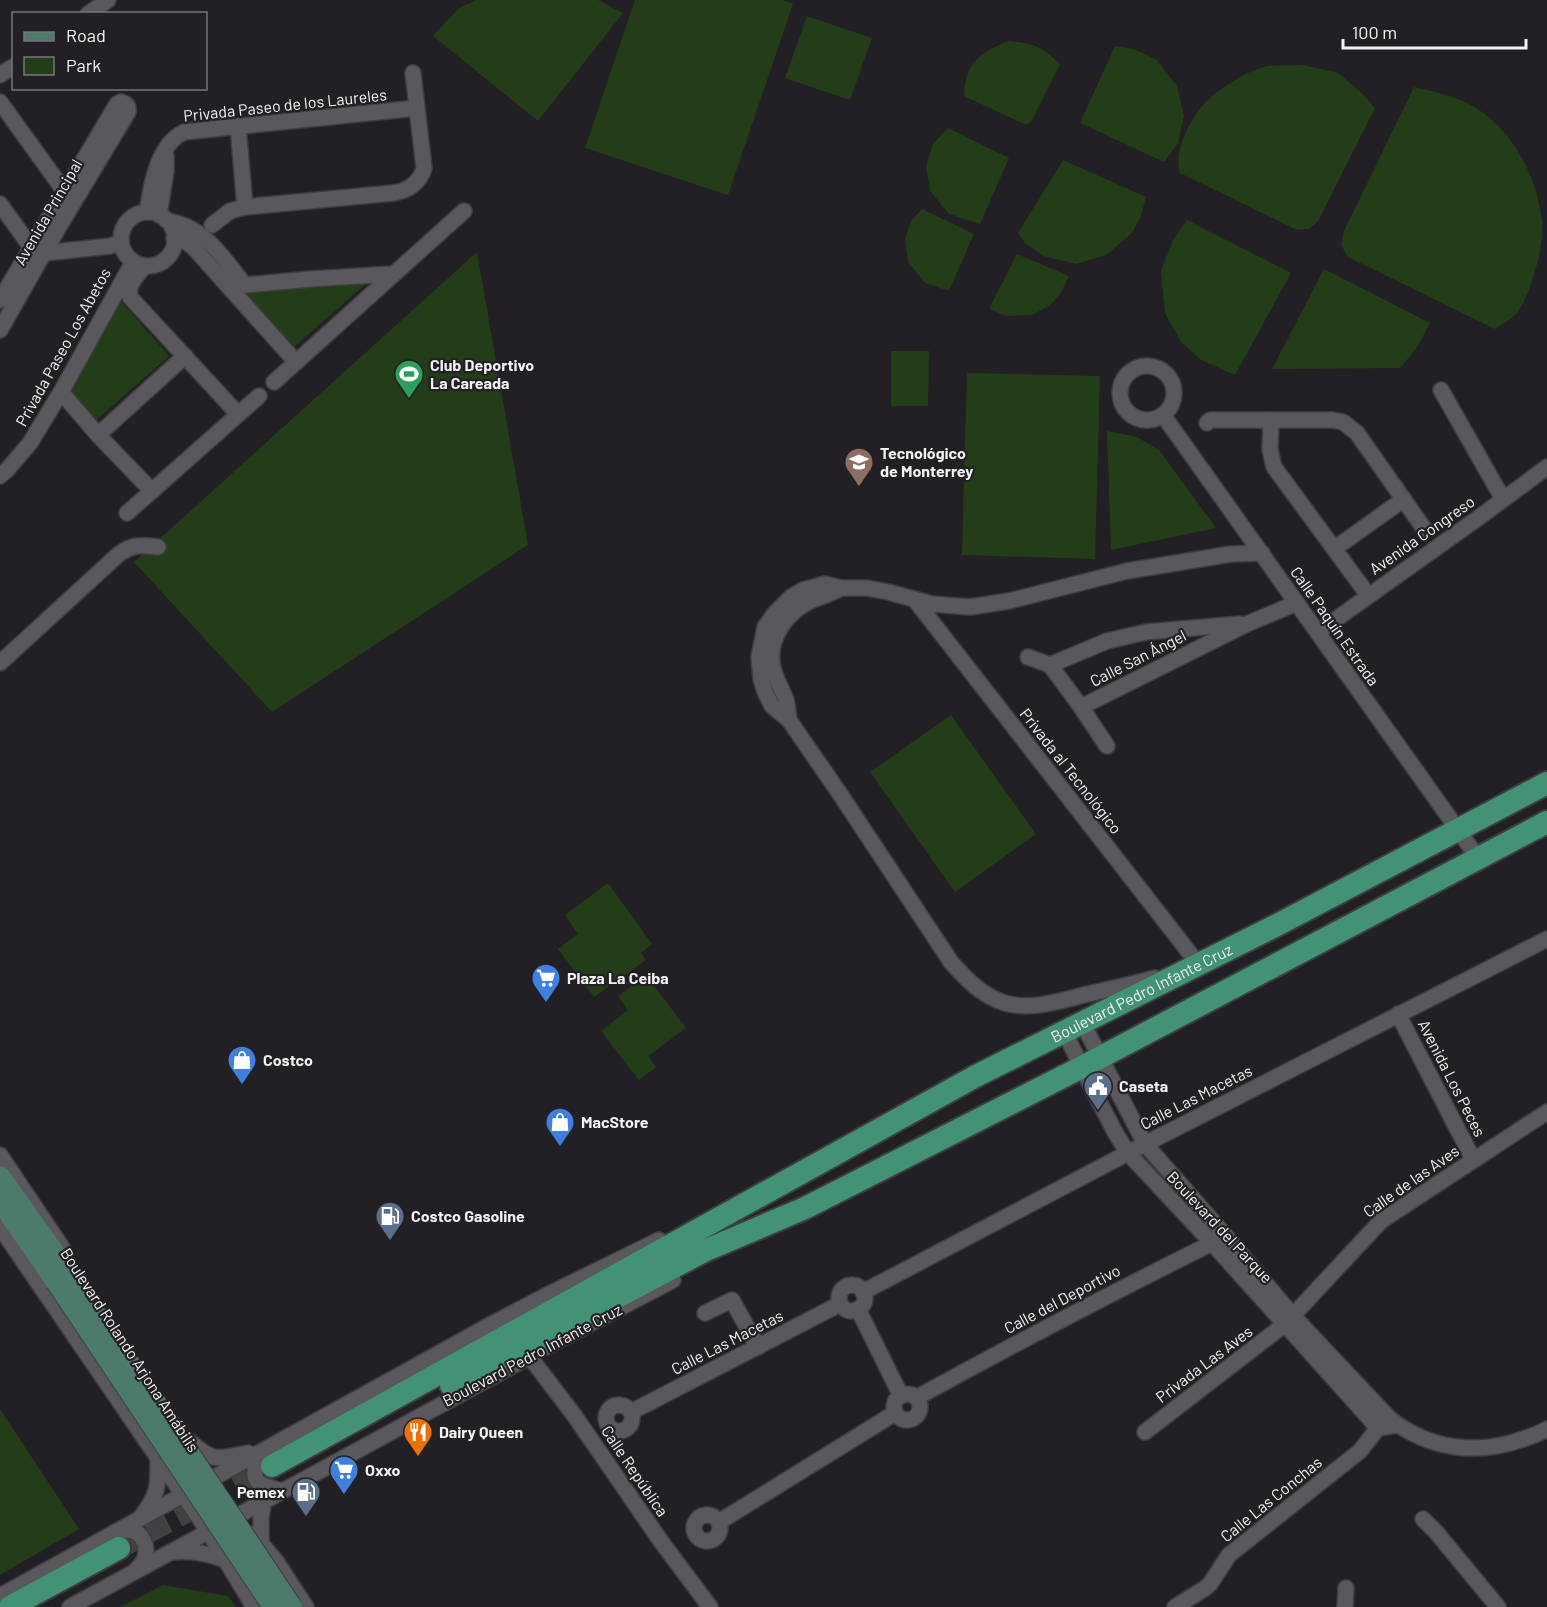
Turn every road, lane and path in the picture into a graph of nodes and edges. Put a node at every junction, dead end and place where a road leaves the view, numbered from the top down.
1 (108, 0) edge
2 (91, 12) edge
3 (413, 73) dead end
4 (0, 102) edge
5 (417, 108) junction
6 (120, 111) dead end
7 (238, 126) junction
8 (70, 196) junction
9 (0, 204) edge
10 (245, 207) junction
11 (464, 211) dead end
12 (158, 216) junction
13 (212, 225) dead end
14 (174, 238) junction
15 (121, 242) junction
16 (38, 250) junction
17 (139, 264) junction
18 (393, 274) junction
19 (241, 289) junction
20 (123, 292) junction
21 (0, 300) edge
22 (0, 330) edge
23 (185, 356) junction
24 (296, 362) junction
25 (274, 382) dead end
26 (1441, 390) dead end
27 (61, 392) junction
28 (259, 396) dead end
29 (238, 414) junction
30 (1163, 415) dead end
31 (1271, 420) junction
32 (1207, 423) dead end
33 (98, 435) junction
34 (1547, 467) edge
35 (0, 476) edge
36 (152, 491) junction
37 (1404, 500) junction
38 (1503, 500) junction
39 (127, 513) dead end
40 (1425, 530) dead end
41 (158, 547) dead end
42 (1334, 549) junction
43 (1262, 553) junction
44 (1368, 595) junction
45 (915, 600) junction
46 (1297, 603) junction
47 (1249, 623) junction
48 (1318, 632) junction
49 (1028, 657) dead end
50 (0, 663) edge
51 (1050, 665) junction
52 (1082, 707) junction
53 (1107, 746) dead end
54 (1547, 783) edge
55 (1547, 822) edge
56 (1459, 830) junction
57 (1478, 858) junction
58 (1547, 939) edge
59 (1193, 968) junction
60 (1398, 1014) junction
61 (1073, 1026) junction
62 (1092, 1062) junction
63 (1547, 1112) edge
64 (1145, 1143) junction
65 (1128, 1153) junction
66 (0, 1155) edge
67 (1473, 1159) junction
68 (0, 1176) edge
69 (0, 1201) edge
70 (805, 1208) junction
71 (0, 1227) edge
72 (1218, 1238) junction
73 (62, 1277) junction
74 (863, 1292) junction
75 (840, 1304) junction
76 (858, 1309) junction
77 (705, 1313) dead end
78 (1289, 1320) junction
79 (758, 1347) junction
80 (529, 1356) junction
81 (901, 1395) junction
82 (916, 1398) junction
83 (631, 1412) dead end
84 (895, 1413) junction
85 (1388, 1424) junction
86 (1145, 1432) dead end
87 (1546, 1432) edge
88 (189, 1441) junction
89 (158, 1458) junction
90 (272, 1466) junction
91 (214, 1478) junction
92 (183, 1495) junction
93 (264, 1500) junction
94 (239, 1514) junction
95 (140, 1519) junction
96 (1423, 1519) dead end
97 (718, 1522) dead end
98 (208, 1532) junction
99 (261, 1545) junction
100 (125, 1552) junction
101 (159, 1558) junction
102 (226, 1560) junction
103 (1346, 1588) dead end
104 (0, 1596) edge
105 (10, 1607) edge
106 (36, 1607) edge
107 (70, 1607) edge
108 (254, 1607) edge
109 (273, 1607) edge
110 (292, 1607) edge
111 (306, 1607) edge
112 (710, 1607) edge
113 (1175, 1607) edge
114 (1345, 1607) edge
115 (1498, 1607) edge

1 - 2 street
3 - 5 street
4 - 8 street
5 - 7 street, Privada Paseo de los Laureles
5 - 10 street
6 - 8 street, Avenida Principal
7 - 10 street
7 - 12 street, Privada Paseo de los Laureles
8 - 16 street, Avenida Principal
9 - 16 street
10 - 13 street
11 - 18 street
12 - 14 street
12 - 15 street
12 - 19 street
14 - 17 street
14 - 19 street
15 - 16 street
15 - 17 street
16 - 21 street, Avenida Principal
16 - 22 street, Avenida Principal
17 - 20 street, Privada Paseo Los Abetos
18 - 19 street
18 - 24 street
19 - 24 street
20 - 23 street
20 - 27 street, Privada Paseo Los Abetos
23 - 29 street
23 - 33 street
24 - 25 street
26 - 38 street
27 - 33 street
27 - 35 street, Privada Paseo Los Abetos
28 - 29 street
29 - 36 street
30 - 43 street, Calle Paquín Estrada
31 - 32 street
31 - 37 street
31 - 42 street
33 - 36 street
34 - 38 street, Avenida Congreso
36 - 39 street
37 - 40 street
37 - 42 street
38 - 44 street, Avenida Congreso
41 - 50 street
42 - 44 street
43 - 45 street
43 - 46 street, Calle Paquín Estrada
44 - 48 street, Avenida Congreso
45 - 59 street, Privada al Tecnológico
45 - 59 street
46 - 47 street, Calle San Ángel
46 - 48 street, Calle Paquín Estrada
47 - 51 street, Calle San Ángel
47 - 52 street, Calle San Ángel
48 - 56 street, Calle Paquín Estrada
49 - 51 street
51 - 52 street, Calle San Ángel
52 - 53 street
54 - 56 highway, Boulevard Pedro Infante Cruz
55 - 57 highway, Boulevard Pedro Infante Cruz
56 - 57 street, Calle Paquín Estrada
56 - 59 highway, Boulevard Pedro Infante Cruz
57 - 62 highway, Boulevard Pedro Infante Cruz
58 - 60 street, Calle Las Macetas
59 - 61 highway, Boulevard Pedro Infante Cruz
60 - 64 street, Calle Las Macetas
60 - 67 street, Avenida Los Peces
61 - 62 street, Boulevard del Parque
61 - 90 highway, Boulevard Pedro Infante Cruz
62 - 64 street, Boulevard del Parque
62 - 65 street, Boulevard del Parque
62 - 70 highway, Boulevard Pedro Infante Cruz
63 - 67 street, Calle de las Aves
64 - 65 street, Calle Las Macetas
64 - 72 street, Boulevard del Parque
65 - 72 street, Boulevard del Parque
65 - 74 street, Calle Las Macetas
66 - 88 street, Boulevard Rolando Arjona Amábilis
67 - 78 street, Calle de las Aves
68 - 73 main road, Boulevard Rolando Arjona Amábilis
69 - 73 main road, Boulevard Rolando Arjona Amábilis
70 - 80 street, Boulevard Pedro Infante Cruz
70 - 90 highway, Boulevard Pedro Infante Cruz
71 - 89 street
72 - 78 street, Boulevard del Parque
72 - 82 street, Calle del Deportivo
73 - 109 main road, bridge
73 - 110 main road, bridge
74 - 75 street
74 - 76 street
75 - 76 street
75 - 79 street, Calle Las Macetas
76 - 81 street
77 - 79 street
78 - 85 street, Boulevard del Parque
78 - 86 street, Privada Las Aves
79 - 83 street, Calle Las Macetas
80 - 90 street, Boulevard Pedro Infante Cruz
80 - 112 street, Calle República
81 - 82 street
81 - 84 street
82 - 84 street
84 - 97 street
85 - 87 street
85 - 113 street, Calle Las Conchas
88 - 90 street
88 - 91 street, Boulevard Rolando Arjona Amábilis
89 - 92 street
89 - 95 street
90 - 91 street, Boulevard Pedro Infante Cruz
90 - 93 street, Boulevard Pedro Infante Cruz
91 - 92 street, Boulevard Pedro Infante Cruz
91 - 94 street, Boulevard Rolando Arjona Amábilis
92 - 95 street, Boulevard Pedro Infante Cruz
92 - 98 street
93 - 94 street, Boulevard Pedro Infante Cruz
93 - 99 street
94 - 98 street, Boulevard Pedro Infante Cruz
94 - 99 street, Boulevard Rolando Arjona Amábilis
95 - 100 street, Boulevard Pedro Infante Cruz
96 - 115 street
98 - 101 street, Boulevard Pedro Infante Cruz
98 - 102 street
99 - 111 street, Boulevard Rolando Arjona Amábilis
100 - 101 street, Boulevard Pedro Infante Cruz
100 - 104 street, Boulevard Pedro Infante Cruz
100 - 105 highway, Boulevard Pedro Infante Cruz
100 - 106 highway, Boulevard Pedro Infante Cruz
100 - 107 street, Boulevard Pedro Infante Cruz
101 - 102 street
102 - 108 street
103 - 114 street

